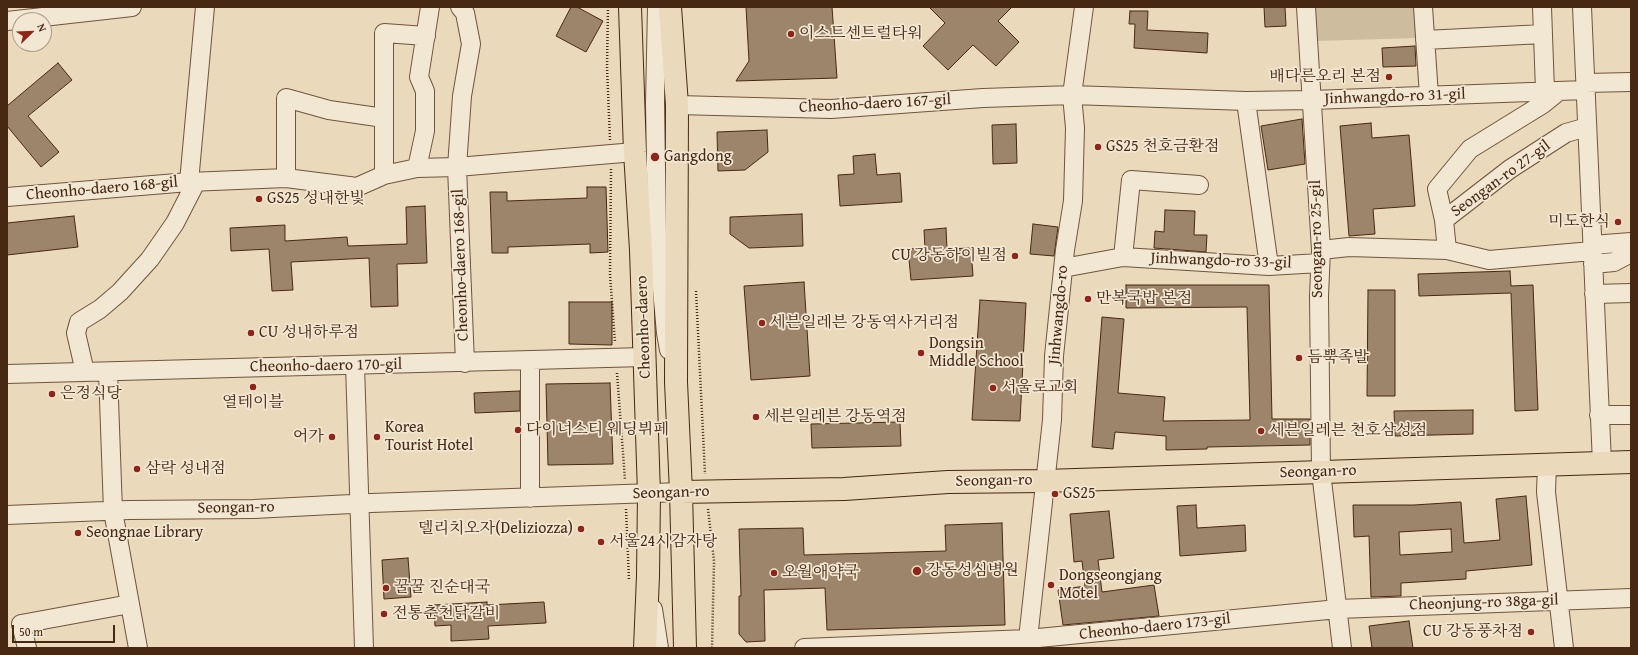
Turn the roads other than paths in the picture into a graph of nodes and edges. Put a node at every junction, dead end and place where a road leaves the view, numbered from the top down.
1 (132, 7) edge
2 (204, 7) edge
3 (430, 7) edge
4 (460, 7) edge
5 (630, 7) edge
6 (649, 7) edge
7 (657, 7) edge
8 (670, 7) edge
9 (1084, 7) edge
10 (1306, 7) edge
11 (1422, 7) edge
12 (1542, 7) edge
13 (1582, 7) edge
14 (46, 12) edge
15 (1543, 34) junction
16 (426, 36) junction
17 (1425, 40) junction
18 (1631, 82) edge
19 (1585, 86) junction
20 (1552, 91) junction
21 (1072, 95) junction
22 (1429, 96) junction
23 (1312, 100) junction
24 (1246, 101) junction
25 (677, 105) junction
26 (384, 118) junction
27 (1587, 128) junction
28 (635, 152) junction
29 (457, 167) junction
30 (417, 168) junction
31 (384, 175) junction
32 (286, 178) junction
33 (193, 182) junction
34 (1199, 185) dead end
35 (7, 197) edge
36 (1444, 220) junction
37 (1631, 242) edge
38 (641, 250) junction
39 (1447, 250) junction
40 (1592, 253) junction
41 (1631, 253) edge
42 (1123, 257) junction
43 (1320, 257) junction
44 (1270, 266) junction
45 (1063, 268) junction
46 (1631, 293) edge
47 (1594, 294) junction
48 (644, 357) junction
49 (530, 361) junction
50 (464, 363) junction
51 (355, 365) junction
52 (85, 372) junction
53 (108, 372) junction
54 (7, 374) edge
55 (676, 382) junction
56 (1600, 415) junction
57 (1631, 415) edge
58 (1631, 462) edge
59 (1602, 463) junction
60 (1547, 464) junction
61 (1321, 472) junction
62 (1045, 481) junction
63 (681, 492) junction
64 (649, 494) junction
65 (530, 498) junction
66 (358, 504) junction
67 (113, 511) junction
68 (7, 515) edge
69 (648, 576) junction
70 (1631, 598) edge
71 (1558, 600) junction
72 (130, 604) junction
73 (1338, 609) junction
74 (1027, 644) edge
75 (848, 647) edge
76 (27, 648) edge
77 (138, 648) edge
78 (364, 648) edge
79 (645, 648) edge
80 (659, 648) edge
81 (684, 648) edge
82 (804, 648) edge
83 (1342, 648) edge
84 (1564, 648) edge

1 - 14 street
2 - 33 street
3 - 16 street
4 - 29 street
5 - 28 main road, Cheonho-daero
6 - 38 street
7 - 55 street
8 - 25 main road, Cheonho-daero
9 - 21 street, Jinhwangdo-ro
10 - 23 street, Seongan-ro 25-gil
11 - 17 street
12 - 15 street
13 - 19 street
15 - 17 street
15 - 20 street
16 - 26 street
16 - 30 street
17 - 22 street
18 - 19 street, Jinhwangdo-ro 31-gil
19 - 20 street, Jinhwangdo-ro 31-gil
19 - 27 street
20 - 22 street, Jinhwangdo-ro 31-gil
20 - 36 street
21 - 24 street, Jinhwangdo-ro 31-gil
21 - 25 street, Cheonho-daero 167-gil
21 - 45 street, Jinhwangdo-ro
22 - 23 street, Jinhwangdo-ro 31-gil
23 - 24 street, Jinhwangdo-ro 31-gil
23 - 43 street, Seongan-ro 25-gil
24 - 44 street
25 - 55 main road, Cheonho-daero
26 - 31 street
26 - 32 street
27 - 36 street, Seongan-ro 27-gil
27 - 40 street
28 - 29 street, Cheonho-daero 168-gil
28 - 38 main road, Cheonho-daero
29 - 30 street, Cheonho-daero 168-gil
29 - 50 street, Cheonho-daero 168-gil
30 - 31 street, Cheonho-daero 168-gil
31 - 32 street, Cheonho-daero 168-gil
32 - 33 street, Cheonho-daero 168-gil
33 - 35 street, Cheonho-daero 168-gil
33 - 52 street, Cheonho-daero 168-gil
34 - 42 street
36 - 39 street, Seongan-ro 27-gil
37 - 40 street
38 - 48 main road, Cheonho-daero
39 - 40 street, Jinhwangdo-ro 33-gil
39 - 43 street, Jinhwangdo-ro 33-gil
40 - 41 street
40 - 47 street
42 - 44 street, Jinhwangdo-ro 33-gil
42 - 45 street, Jinhwangdo-ro 33-gil
43 - 44 street, Jinhwangdo-ro 33-gil
43 - 61 street, Seongan-ro 25-gil
45 - 62 street, Jinhwangdo-ro
46 - 47 street
47 - 56 street
48 - 49 street, Cheonho-daero 170-gil
48 - 64 main road, Cheonho-daero
49 - 50 street, Cheonho-daero 170-gil
49 - 65 street
50 - 51 street, Cheonho-daero 170-gil
51 - 53 street, Cheonho-daero 170-gil
51 - 66 street
52 - 53 street, Cheonho-daero 170-gil
52 - 54 street, Cheonho-daero 170-gil
53 - 67 street
55 - 63 main road, Cheonho-daero
56 - 57 street
56 - 59 street
58 - 59 main road, Seongan-ro
59 - 60 main road, Seongan-ro
60 - 61 main road, Seongan-ro
60 - 71 street
61 - 62 main road, Seongan-ro
61 - 73 street, Seongan-ro 25-gil
62 - 63 main road, Seongan-ro
62 - 74 street, Jinhwangdo-ro
63 - 64 street, Seongan-ro
63 - 81 main road, Cheonho-daero
64 - 65 street, Seongan-ro
64 - 69 main road, Cheonho-daero
65 - 66 street, Seongan-ro
66 - 67 street, Seongan-ro
66 - 78 street
67 - 68 street, Seongan-ro
67 - 72 street
69 - 79 main road, Cheonho-daero
69 - 80 street
70 - 71 street, Cheonjung-ro 38ga-gil
71 - 73 street, Cheonjung-ro 38ga-gil
71 - 84 street
72 - 76 street
72 - 77 street
73 - 74 street, Cheonho-daero 173-gil
73 - 83 street, Seongan-ro 25-gil
74 - 75 street, Cheonho-daero 173-gil
75 - 82 street, Cheonho-daero 173-gil

